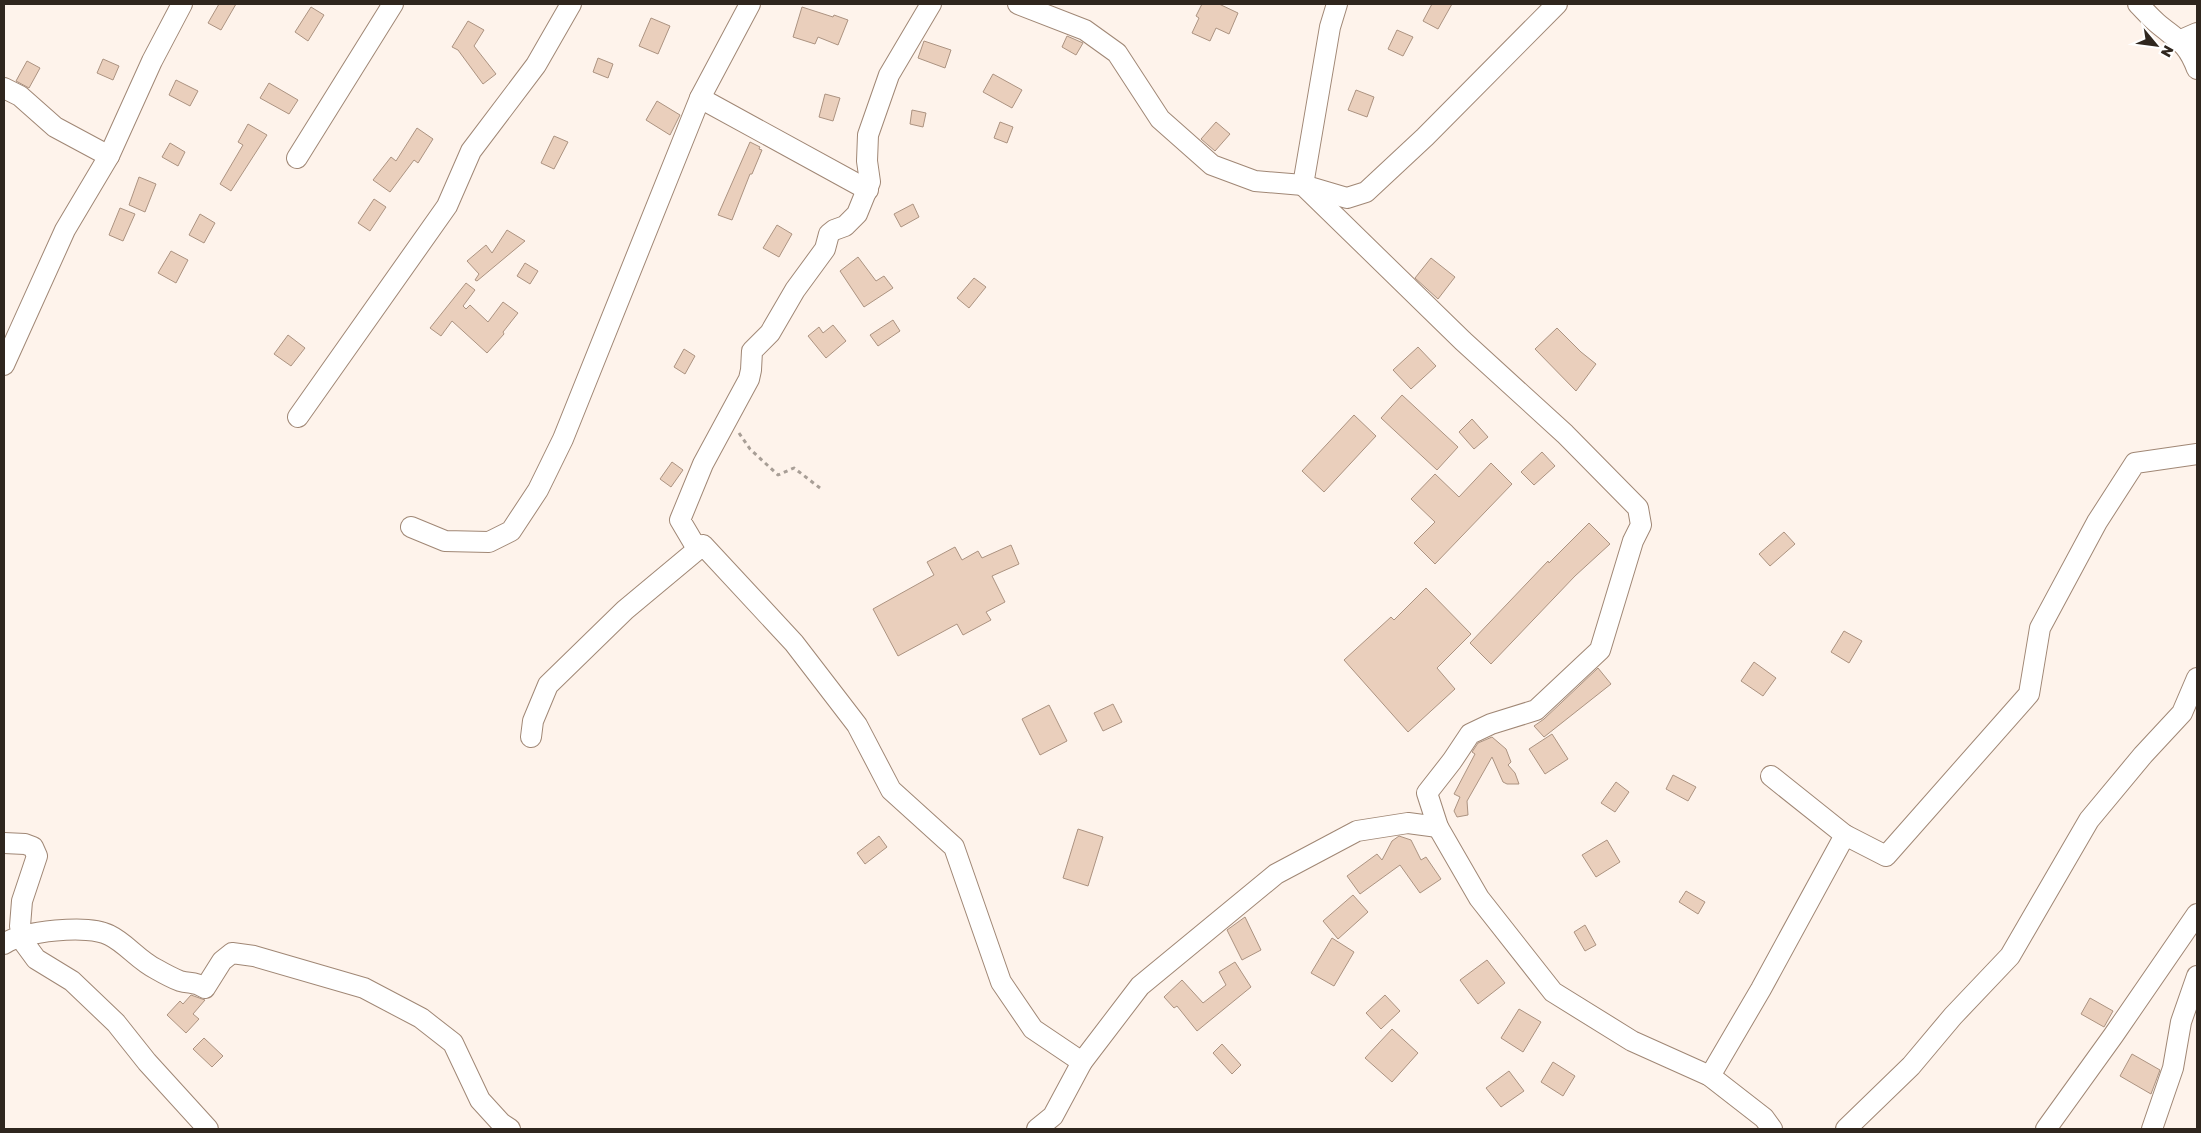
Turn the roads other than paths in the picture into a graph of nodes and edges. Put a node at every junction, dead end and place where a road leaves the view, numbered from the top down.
1 (182, 4) edge
2 (393, 4) edge
3 (571, 4) edge
4 (750, 4) edge
5 (931, 4) edge
6 (1018, 4) edge
7 (1337, 4) edge
8 (1557, 4) edge
9 (2138, 4) edge
10 (2189, 36) edge
11 (2197, 55) edge
12 (2197, 69) edge
13 (4, 88) edge
14 (700, 98) junction
15 (109, 156) junction
16 (297, 158) dead end
17 (1303, 185) junction
18 (868, 190) junction
19 (4, 364) edge
20 (298, 417) dead end
21 (2197, 454) edge
22 (411, 526) dead end
23 (701, 547) junction
24 (2197, 678) edge
25 (531, 736) dead end
26 (1771, 776) dead end
27 (1438, 828) junction
28 (1845, 835) junction
29 (4, 843) edge
30 (2197, 914) edge
31 (22, 935) junction
32 (4, 944) edge
33 (2197, 976) edge
34 (1082, 1062) junction
35 (1710, 1076) junction
36 (208, 1129) edge
37 (510, 1129) edge
38 (1037, 1129) edge
39 (1772, 1129) edge
40 (1846, 1129) edge
41 (2046, 1129) edge
42 (2152, 1129) edge

1 - 15 street
2 - 16 street
3 - 20 street
4 - 14 street
5 - 18 street
6 - 17 street
7 - 17 street
8 - 17 street
9 - 10 street
10 - 11 street
10 - 12 street
13 - 15 street
14 - 18 street
14 - 22 street
15 - 19 street
17 - 27 street
18 - 23 street
21 - 28 street
23 - 25 street
23 - 34 street
24 - 40 street
26 - 28 street
27 - 34 street
27 - 35 street
28 - 35 street
29 - 31 street
30 - 41 street
31 - 32 street
31 - 36 street
31 - 37 street
33 - 42 street
34 - 38 street
35 - 39 street

